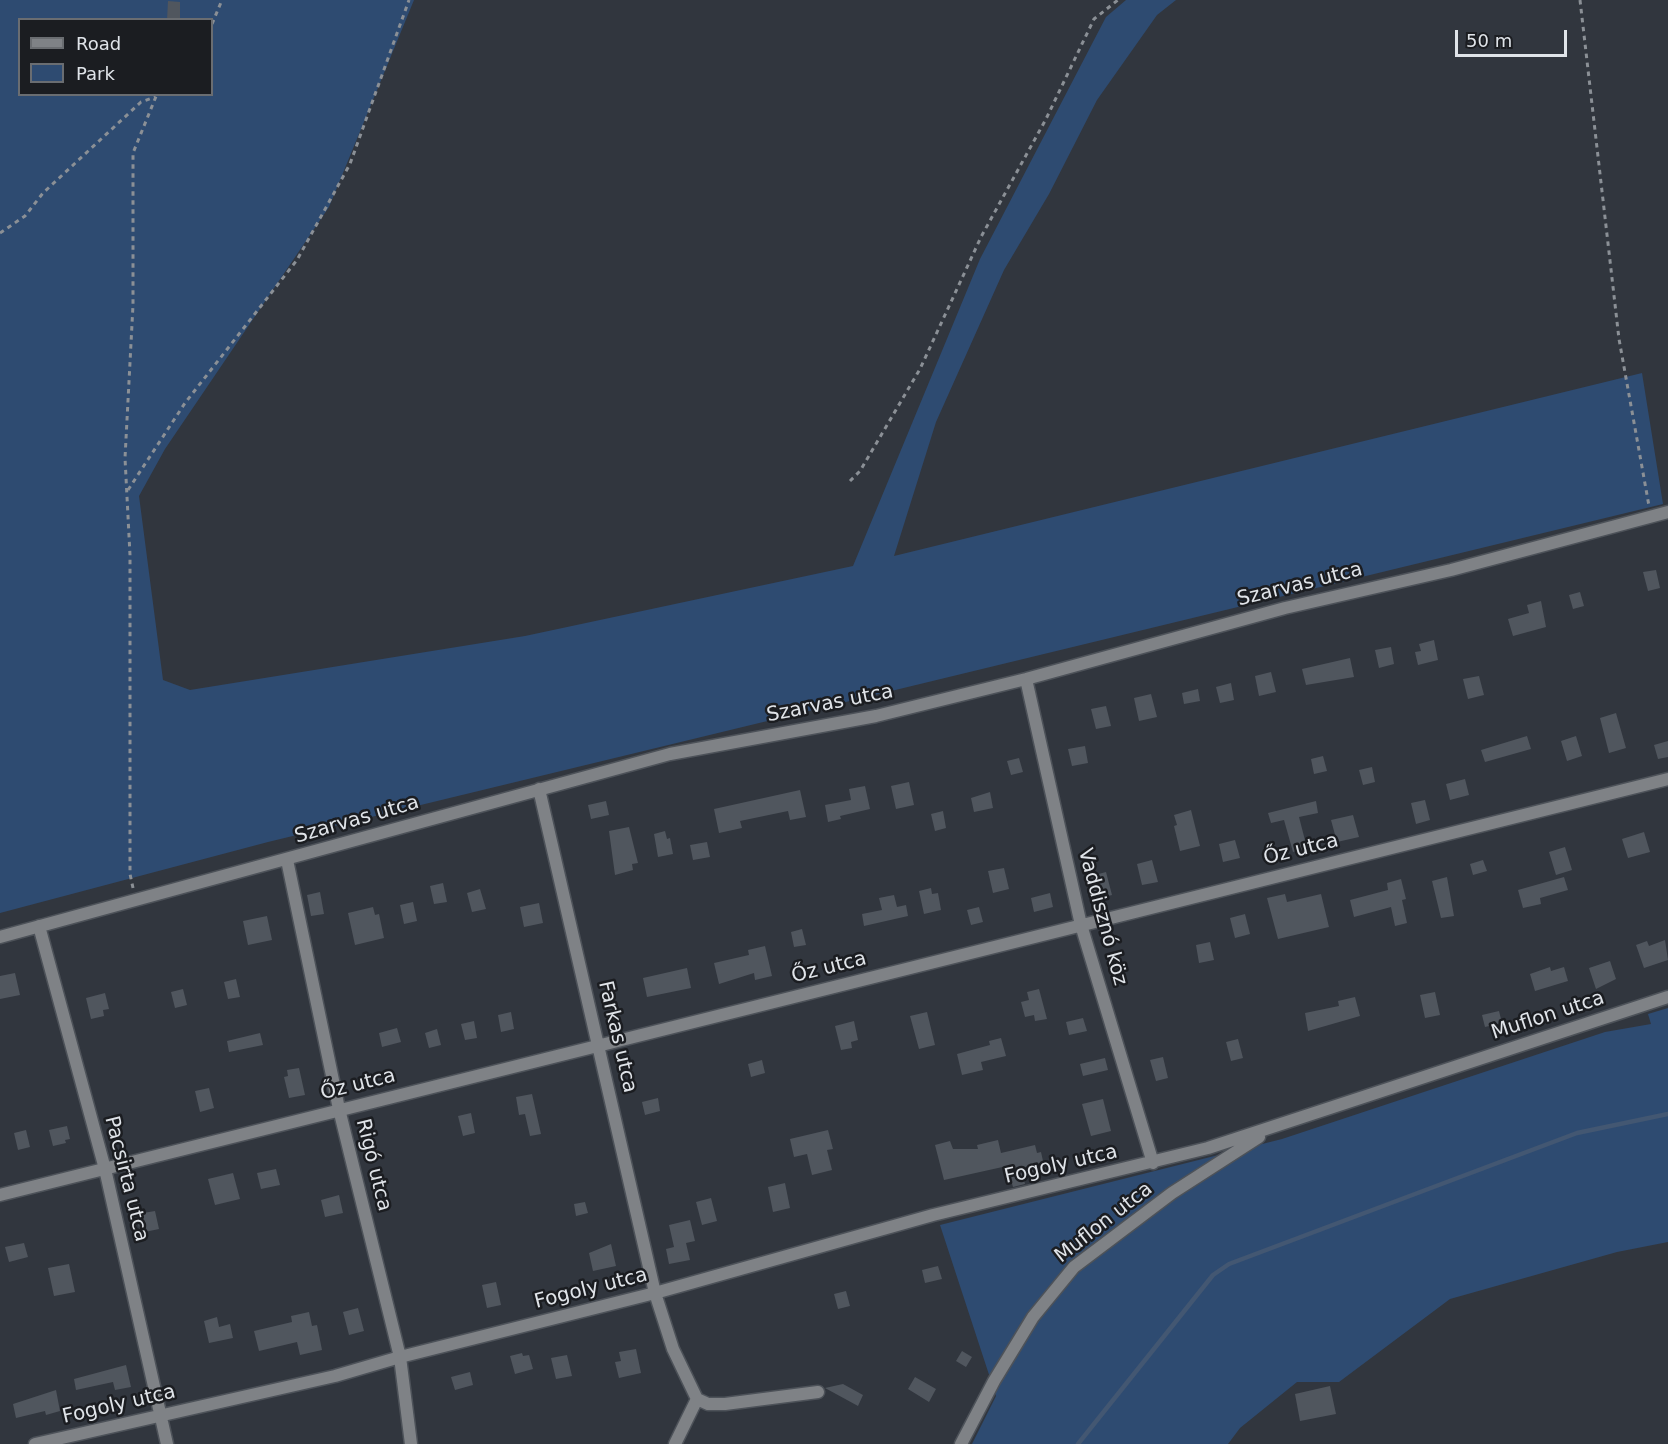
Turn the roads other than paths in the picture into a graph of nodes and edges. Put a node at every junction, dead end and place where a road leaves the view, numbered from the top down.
1 (1668, 512) edge
2 (1026, 679) junction
3 (1668, 779) edge
4 (539, 789) junction
5 (287, 860) junction
6 (1081, 925) junction
7 (39, 926) junction
8 (0, 937) edge
9 (1668, 997) edge
10 (600, 1046) junction
11 (339, 1109) junction
12 (1270, 1129) junction
13 (1153, 1163) junction
14 (105, 1168) junction
15 (0, 1195) edge
16 (655, 1293) junction
17 (400, 1357) junction
18 (818, 1392) dead end
19 (697, 1399) junction
20 (161, 1416) junction
21 (35, 1444) edge
22 (167, 1444) edge
23 (411, 1444) edge
24 (675, 1444) edge
25 (962, 1444) edge

1 - 2 street, Szarvas utca
2 - 4 street, Szarvas utca
2 - 6 street, Vaddisznó köz
3 - 6 street, Őz utca
4 - 5 street, Szarvas utca
4 - 10 street, Farkas utca
5 - 7 street, Szarvas utca
5 - 11 street, Rigó utca
6 - 10 street, Őz utca
6 - 13 street, Vaddisznó köz
7 - 8 street, Szarvas utca
7 - 14 street, Pacsirta utca
9 - 12 street, Muflon utca
10 - 11 street, Őz utca
10 - 16 street, Farkas utca
11 - 14 street, Őz utca
11 - 17 street, Rigó utca
12 - 13 street, Muflon utca
12 - 25 street, Muflon utca
13 - 16 street, Fogoly utca
14 - 15 street, Őz utca
14 - 20 street, Pacsirta utca
16 - 17 street, Fogoly utca
16 - 19 street, Farkas utca
17 - 20 street, Fogoly utca
17 - 23 street, Rigó utca
18 - 19 street
19 - 24 street
20 - 21 street, Fogoly utca
20 - 22 street, Pacsirta utca

